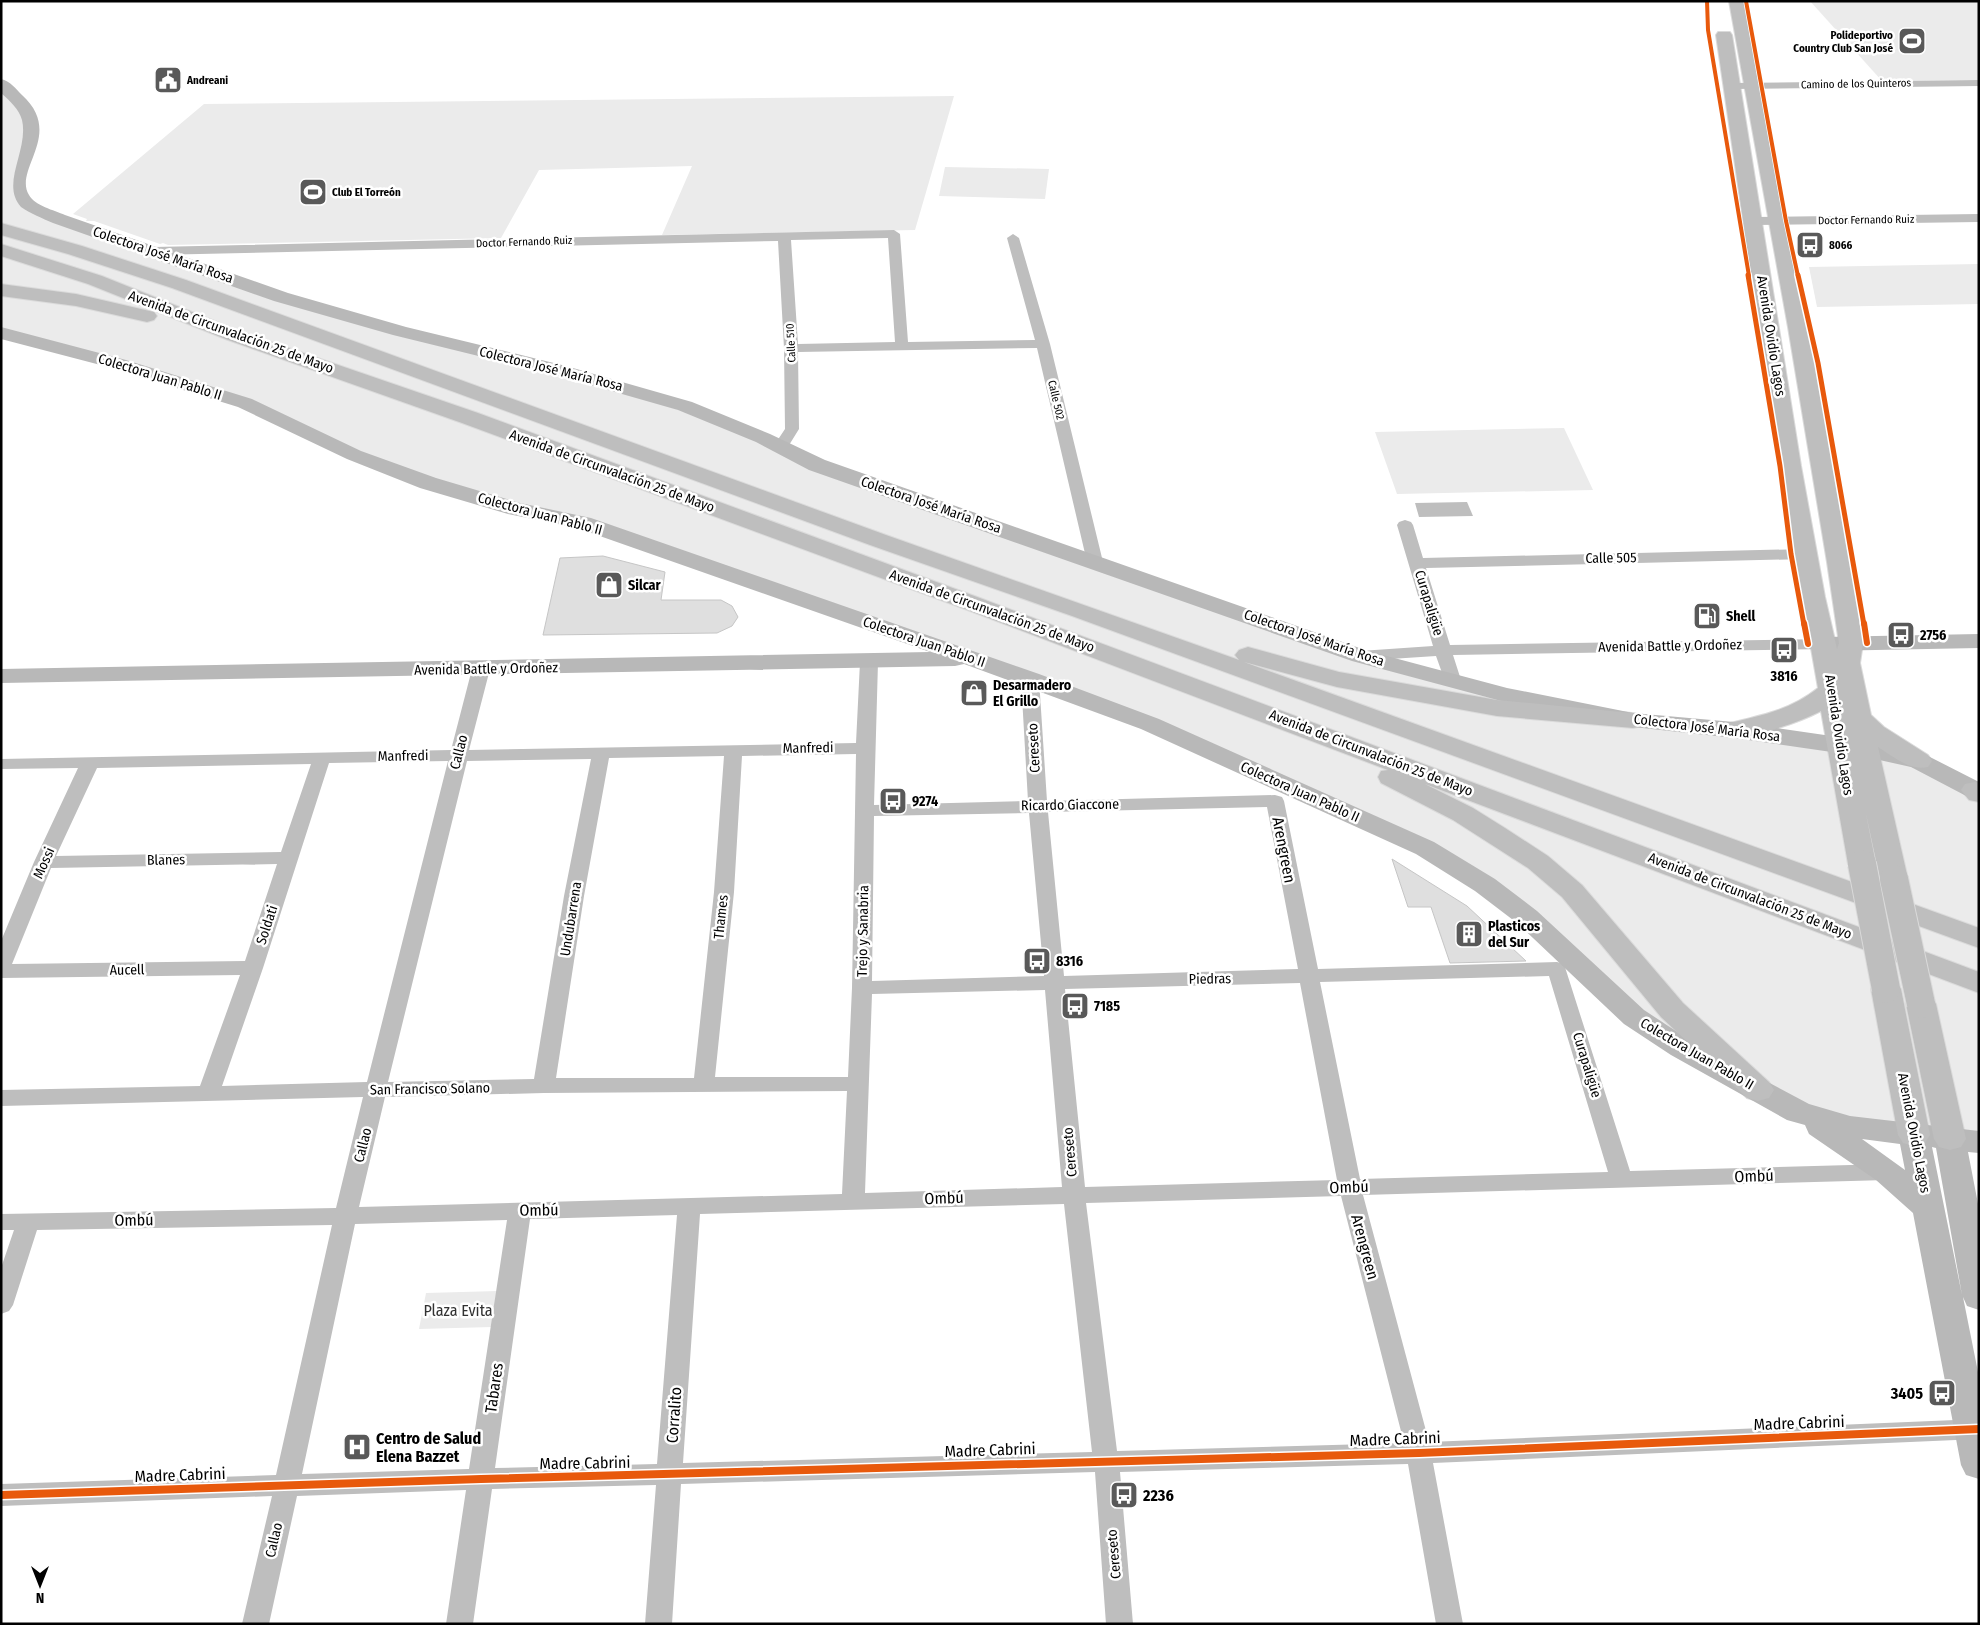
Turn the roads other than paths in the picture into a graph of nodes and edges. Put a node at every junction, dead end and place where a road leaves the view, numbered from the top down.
1 (1720, 1) edge
2 (1737, 1) edge
3 (1979, 83) edge
4 (1, 84) edge
5 (1732, 86) junction
6 (1752, 86) junction
7 (1, 217) edge
8 (1979, 218) edge
9 (1753, 221) junction
10 (1777, 221) junction
11 (1, 229) edge
12 (894, 234) joint
13 (784, 236) junction
14 (1013, 238) dead end
15 (1, 250) edge
16 (75, 250) junction
17 (154, 251) junction
18 (1, 268) edge
19 (1, 290) edge
20 (147, 302) junction
21 (1, 333) edge
22 (235, 336) junction
23 (1043, 344) junction
24 (901, 347) junction
25 (792, 348) junction
26 (781, 448) junction
27 (1405, 524) dead end
28 (1806, 554) junction
29 (1095, 562) junction
30 (1417, 562) junction
31 (1081, 611) junction
32 (1979, 640) edge
33 (1851, 643) junction
34 (1824, 644) junction
35 (1444, 650) junction
36 (1360, 656) junction
37 (971, 659) junction
38 (869, 662) junction
39 (480, 669) junction
40 (1161, 674) junction
41 (1, 676) edge
42 (1030, 679) junction
43 (1452, 680) junction
44 (1832, 689) junction
45 (1859, 718) junction
46 (1633, 720) junction
47 (1734, 730) junction
48 (1839, 745) junction
49 (865, 748) junction
50 (1866, 749) junction
51 (734, 750) junction
52 (601, 752) junction
53 (458, 755) junction
54 (322, 757) junction
55 (1920, 761) junction
56 (90, 762) junction
57 (1, 764) edge
58 (1978, 792) edge
59 (1283, 795) junction
60 (1038, 806) junction
61 (865, 811) junction
62 (288, 858) junction
63 (44, 862) junction
64 (1979, 939) edge
65 (1565, 964) junction
66 (1, 966) edge
67 (253, 968) junction
68 (1, 972) edge
69 (1309, 976) junction
70 (1054, 982) junction
71 (1979, 983) edge
72 (862, 988) junction
73 (704, 1084) junction
74 (858, 1084) junction
75 (544, 1086) junction
76 (377, 1090) junction
77 (1758, 1090) junction
78 (209, 1092) junction
79 (1, 1098) edge
80 (1798, 1112) junction
81 (1914, 1135) junction
82 (1964, 1140) edge
83 (1887, 1172) junction
84 (1621, 1179) junction
85 (1350, 1187) junction
86 (1074, 1194) junction
87 (1970, 1195) edge
88 (853, 1200) junction
89 (688, 1207) junction
90 (1928, 1208) junction
91 (520, 1211) junction
92 (345, 1216) junction
93 (28, 1221) junction
94 (1, 1222) edge
95 (1979, 1297) edge
96 (1, 1305) edge
97 (1976, 1429) edge
98 (1419, 1453) junction
99 (1106, 1460) junction
100 (1979, 1466) edge
101 (670, 1474) junction
102 (481, 1479) junction
103 (287, 1485) junction
104 (1, 1495) edge
105 (255, 1624) edge
106 (459, 1624) edge
107 (658, 1624) edge
108 (1120, 1624) edge
109 (1450, 1624) edge

1 - 5 main road, Avenida Ovidio Lagos
2 - 6 main road, Avenida Ovidio Lagos
3 - 6 street, Camino de los Quinteros
4 - 17 main road, Colectora José María Rosa
5 - 6 street, Camino de los Quinteros
5 - 9 main road, Avenida Ovidio Lagos
6 - 10 main road, Avenida Ovidio Lagos
7 - 16 main road
8 - 10 street, Doctor Fernando Ruiz
9 - 10 street, Doctor Fernando Ruiz
9 - 28 main road, Avenida Ovidio Lagos
10 - 33 main road, Avenida Ovidio Lagos
11 - 16 main road, Avenida de Circunvalación 25 de Mayo
12 - 13 street, Doctor Fernando Ruiz
12 - 24 street
13 - 17 street, Doctor Fernando Ruiz
13 - 25 street, Calle 510
14 - 23 street, Calle 502
15 - 20 main road, Avenida de Circunvalación 25 de Mayo
16 - 31 main road, Avenida de Circunvalación 25 de Mayo
17 - 26 main road, Colectora José María Rosa
18 - 20 main road
19 - 22 main road
20 - 22 main road, Avenida de Circunvalación 25 de Mayo
21 - 37 main road, Colectora Juan Pablo II
22 - 40 main road, Avenida de Circunvalación 25 de Mayo
23 - 24 street
23 - 29 street, Calle 502
24 - 25 street
25 - 26 street, Calle 510
26 - 29 main road, Colectora José María Rosa
27 - 30 street, Curapaligüe
28 - 30 street, Calle 505
28 - 34 main road, Avenida Ovidio Lagos
29 - 36 main road, Colectora José María Rosa
30 - 35 street, Curapaligüe
31 - 46 main road
31 - 64 main road, Avenida de Circunvalación 25 de Mayo
32 - 33 main road, Avenida Battle y Ordoñez
33 - 34 main road, Avenida Battle y Ordoñez
33 - 45 main road, Avenida Ovidio Lagos
34 - 35 street, Avenida Battle y Ordoñez
34 - 44 main road, Avenida Ovidio Lagos
35 - 36 street, Avenida Battle y Ordoñez
35 - 43 street, Curapaligüe
36 - 43 main road, Colectora José María Rosa
37 - 38 main road, Avenida Battle y Ordoñez
37 - 42 main road, Colectora Juan Pablo II
38 - 39 main road, Avenida Battle y Ordoñez
38 - 49 street, Trejo y Sanabria
39 - 41 main road, Avenida Battle y Ordoñez
39 - 53 street, Callao
40 - 71 main road, Avenida de Circunvalación 25 de Mayo
40 - 77 main road
42 - 59 main road, Colectora Juan Pablo II
42 - 60 street, Cereseto
43 - 46 main road, Colectora José María Rosa
44 - 47 main road
44 - 48 main road, Avenida Ovidio Lagos
45 - 50 main road, Avenida Ovidio Lagos
45 - 55 main road
46 - 47 main road, Colectora José María Rosa
47 - 48 main road, Colectora José María Rosa
48 - 50 main road, Colectora José María Rosa
48 - 81 main road, Avenida Ovidio Lagos, bridge
49 - 51 street, Manfredi
49 - 61 street, Trejo y Sanabria
50 - 55 main road, Colectora José María Rosa
50 - 82 main road, Avenida Ovidio Lagos, bridge
51 - 52 street, Manfredi
51 - 73 street, Thames
52 - 53 street, Manfredi
52 - 75 street, Undubarrena
53 - 54 street, Manfredi
53 - 76 street, Callao
54 - 56 street, Manfredi
54 - 62 street, Soldati
55 - 58 main road, Colectora José María Rosa
56 - 57 street, Manfredi
56 - 63 street, Mossi
59 - 60 street, Ricardo Giaccone
59 - 65 main road, Colectora Juan Pablo II
59 - 69 street, Arengreen
60 - 61 street, Ricardo Giaccone
60 - 70 street, Cereseto
61 - 72 street, Trejo y Sanabria
62 - 63 street, Blanes
62 - 67 street, Soldati
63 - 66 street, Mossi
65 - 69 street, Piedras
65 - 77 main road, Colectora Juan Pablo II
65 - 84 street, Curapaligüe
67 - 68 street, Aucell
67 - 78 street, Soldati
69 - 70 street, Piedras
69 - 85 street, Arengreen
70 - 72 street, Piedras
70 - 86 street, Cereseto
72 - 74 street, Trejo y Sanabria
73 - 74 street, San Francisco Solano
73 - 75 street, San Francisco Solano
74 - 88 street, Trejo y Sanabria
75 - 76 street, San Francisco Solano
76 - 78 street, San Francisco Solano
76 - 92 street, Callao
77 - 80 main road, Colectora Juan Pablo II
78 - 79 street, San Francisco Solano
80 - 81 main road, Colectora Juan Pablo II
80 - 83 main road
81 - 82 main road, Colectora Juan Pablo II
81 - 90 main road, Avenida Ovidio Lagos
82 - 87 main road, Avenida Ovidio Lagos
83 - 84 street, Ombú
83 - 90 main road
84 - 85 street, Ombú
85 - 86 street, Ombú
85 - 98 street, Arengreen
86 - 88 street, Ombú
86 - 99 street, Cereseto
87 - 95 main road, Avenida Ovidio Lagos
88 - 89 street, Ombú
89 - 91 street, Ombú
89 - 101 street, Corralito
90 - 97 main road, Avenida Ovidio Lagos
91 - 92 street, Ombú
91 - 102 street, Tabares
92 - 93 street, Ombú
92 - 103 street, Callao
93 - 94 street, Ombú
93 - 96 street
97 - 98 street, Madre Cabrini
97 - 100 main road, Avenida Ovidio Lagos
98 - 99 street, Madre Cabrini
98 - 109 street, Arengreen
99 - 101 street, Madre Cabrini
99 - 108 street, Cereseto
101 - 102 street, Madre Cabrini
101 - 107 street, Corralito
102 - 103 street, Madre Cabrini
102 - 106 street, Tabares
103 - 104 street, Madre Cabrini
103 - 105 street, Callao

